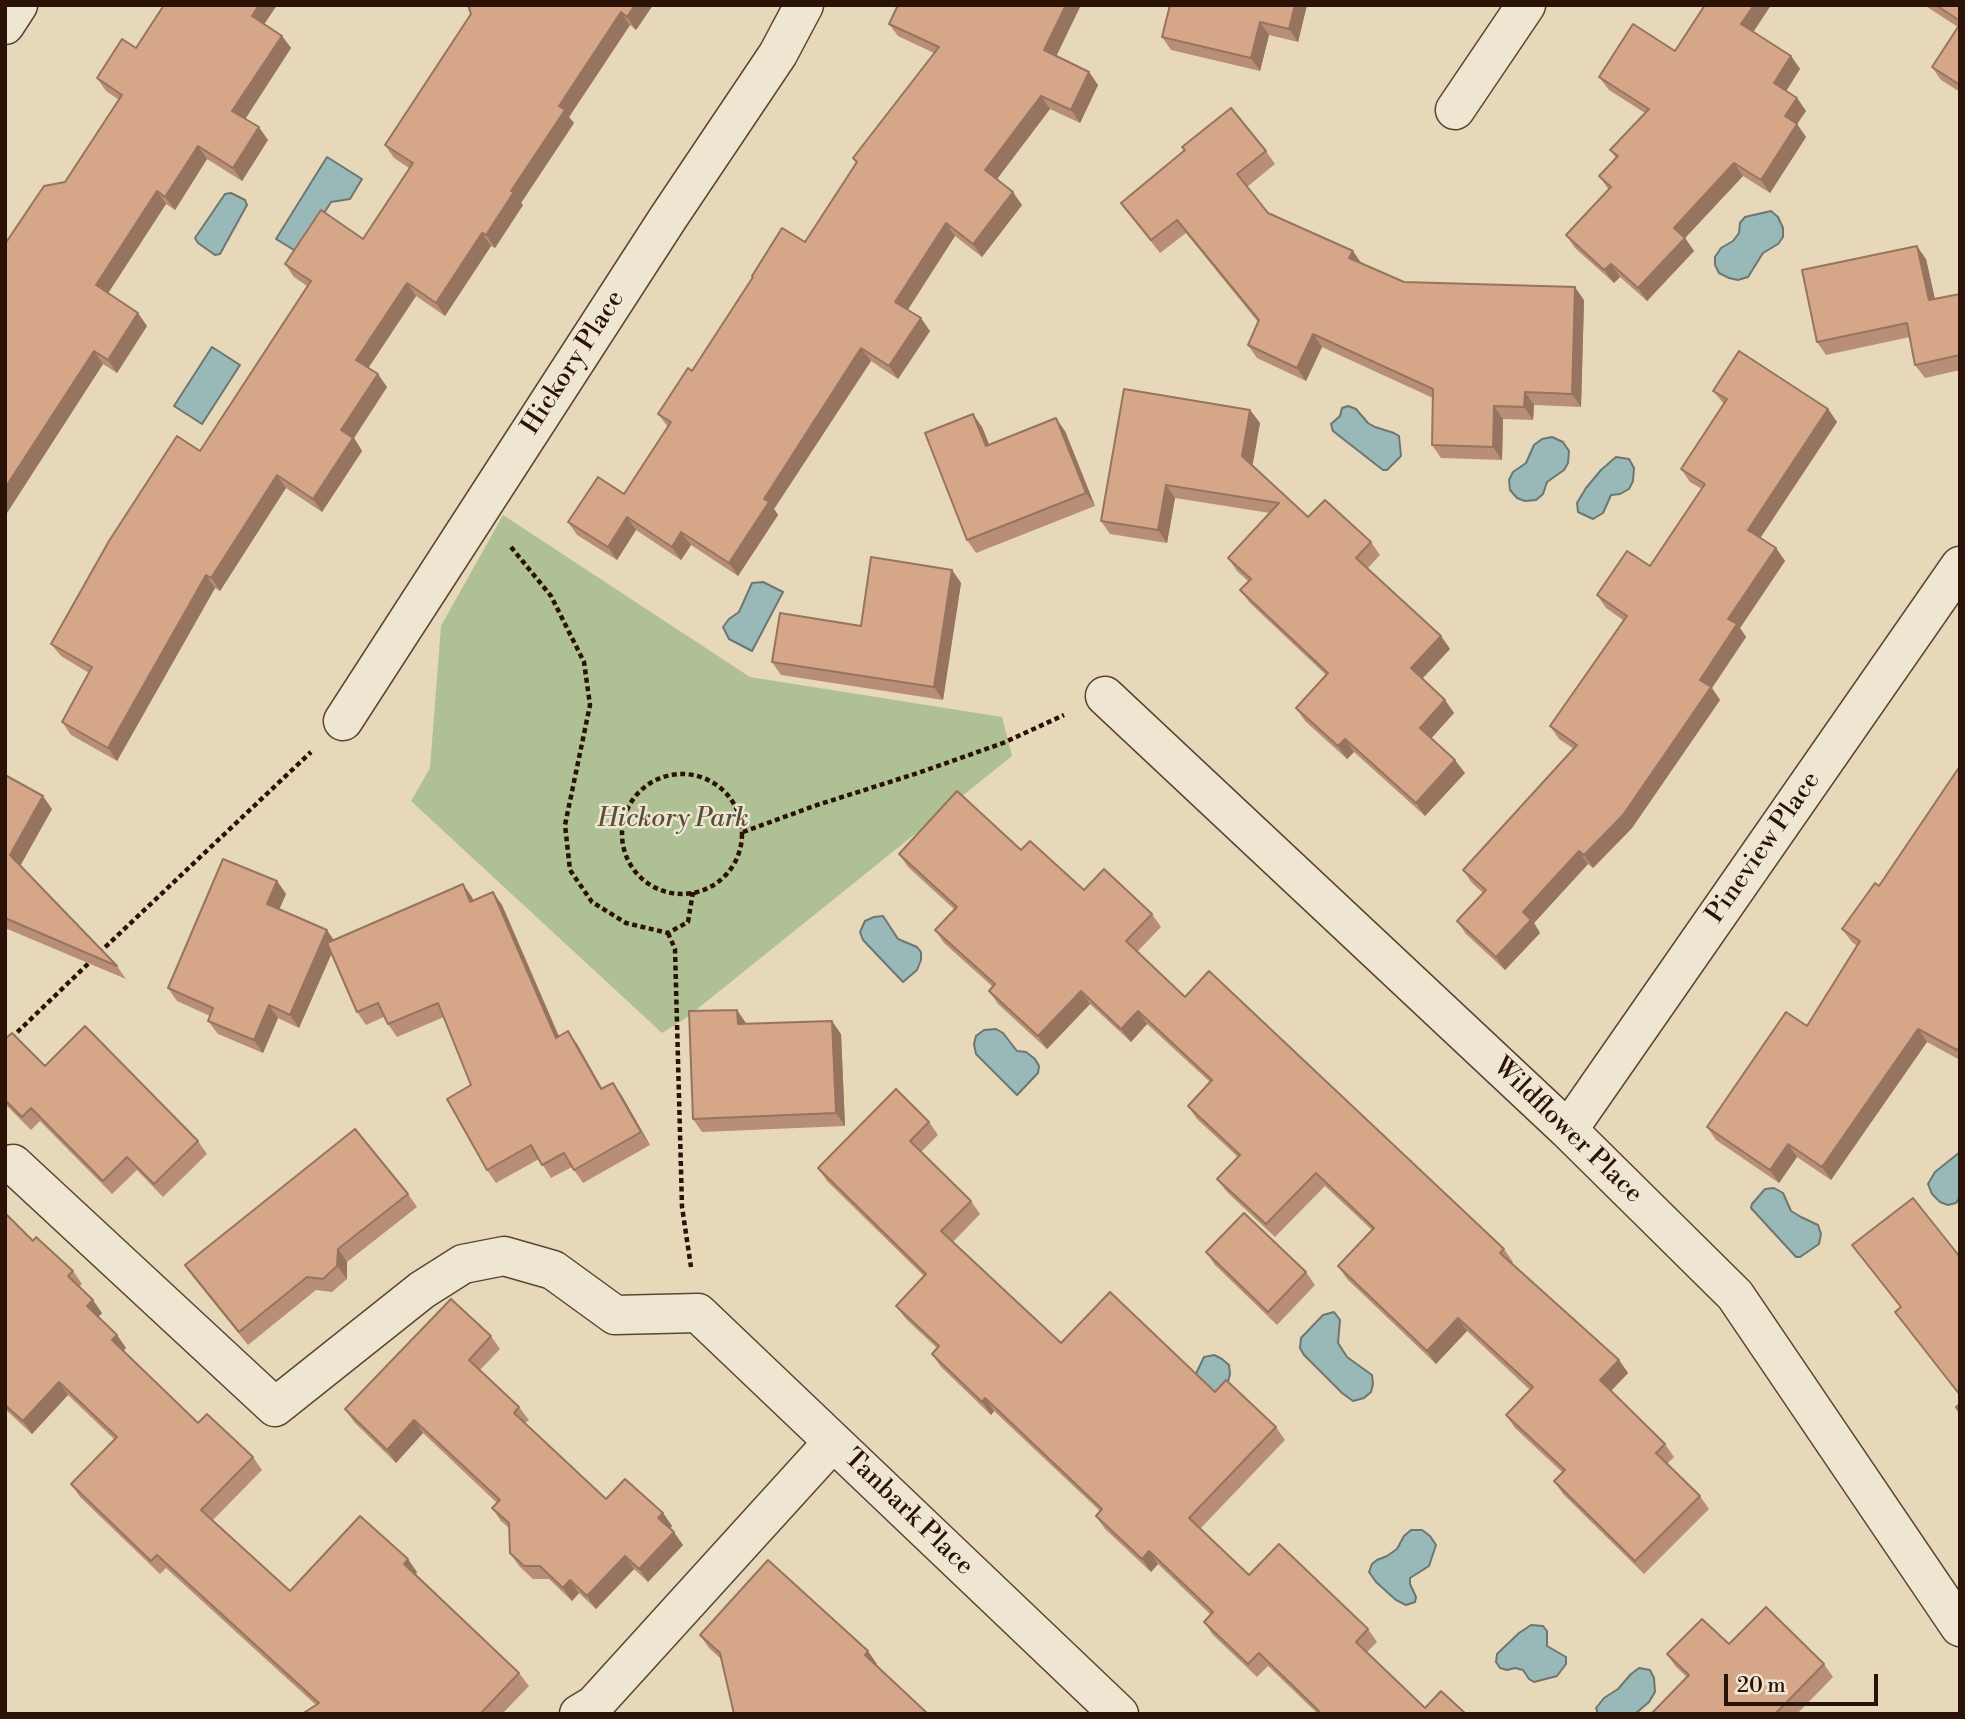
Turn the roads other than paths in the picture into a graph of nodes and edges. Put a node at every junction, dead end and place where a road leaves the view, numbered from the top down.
1 (18, 5) edge
2 (804, 5) edge
3 (1527, 5) edge
4 (5, 25) edge
5 (1455, 110) dead end
6 (1960, 566) edge
7 (1105, 696) road end
8 (343, 721) road end
9 (1568, 1130) junction
10 (13, 1164) dead end
11 (833, 1442) junction
12 (1960, 1626) edge
13 (579, 1714) edge
14 (1119, 1714) edge

1 - 4 street
2 - 8 street, Hickory Place
3 - 5 street
6 - 9 street, Pineview Place
7 - 9 street, Wildflower Place
9 - 12 street, Wildflower Place
10 - 11 street, Tanbark Place
11 - 13 street
11 - 14 street, Tanbark Place

